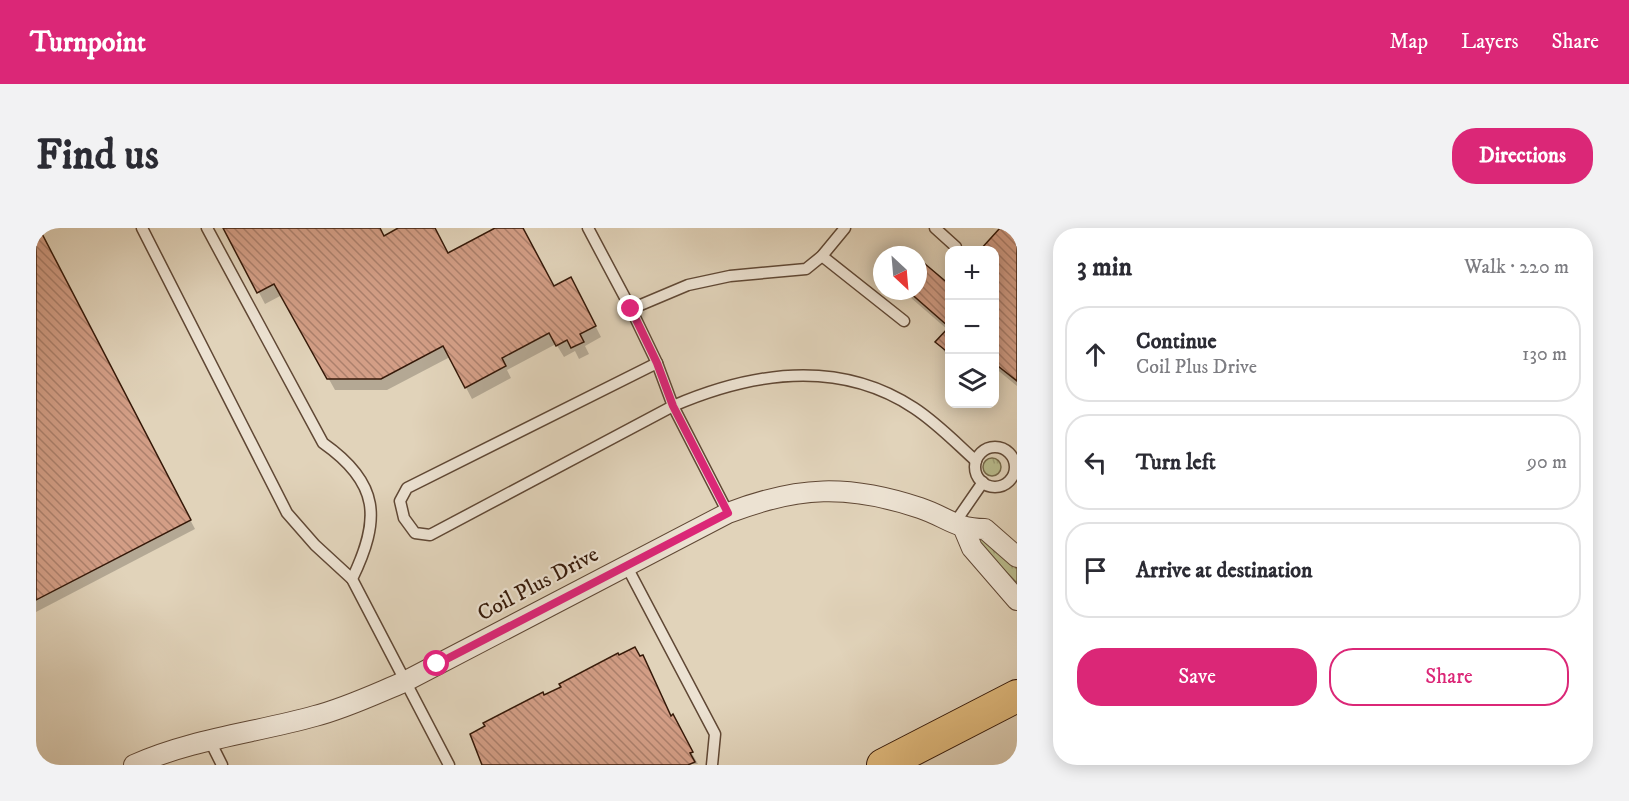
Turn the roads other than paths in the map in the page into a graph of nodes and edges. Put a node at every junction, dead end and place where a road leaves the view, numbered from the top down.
1 (142, 228) edge
2 (207, 228) edge
3 (588, 228) edge
4 (845, 228) edge
5 (935, 228) edge
6 (955, 246) edge
7 (822, 256) junction
8 (631, 309) junction
9 (904, 321) dead end
10 (657, 363) junction
11 (673, 406) junction
12 (976, 461) junction
13 (982, 482) junction
14 (1013, 485) edge
15 (728, 513) junction
16 (959, 526) junction
17 (1017, 557) edge
18 (626, 566) junction
19 (352, 579) junction
20 (1017, 600) edge
21 (404, 682) junction
22 (1017, 696) edge
23 (209, 739) junction
24 (137, 764) edge
25 (222, 765) edge
26 (449, 765) edge
27 (712, 765) edge
28 (883, 765) edge

1 - 19 lane
2 - 19 lane
3 - 8 lane
4 - 7 lane
5 - 6 lane
7 - 8 lane
7 - 9 lane
8 - 10 lane
10 - 11 lane
10 - 11 lane
11 - 12 lane
11 - 15 lane
12 - 13 lane
12 - 14 lane
13 - 14 lane
13 - 16 lane
15 - 16 street, Coil Plus Drive
15 - 18 street, Coil Plus Drive
16 - 17 street, Coil Plus Drive
16 - 20 street
18 - 21 street, Coil Plus Drive
18 - 27 lane
19 - 21 lane
21 - 23 street, Coil Plus Drive
21 - 26 lane
22 - 28 main road
23 - 24 street, Coil Plus Drive
23 - 25 lane

